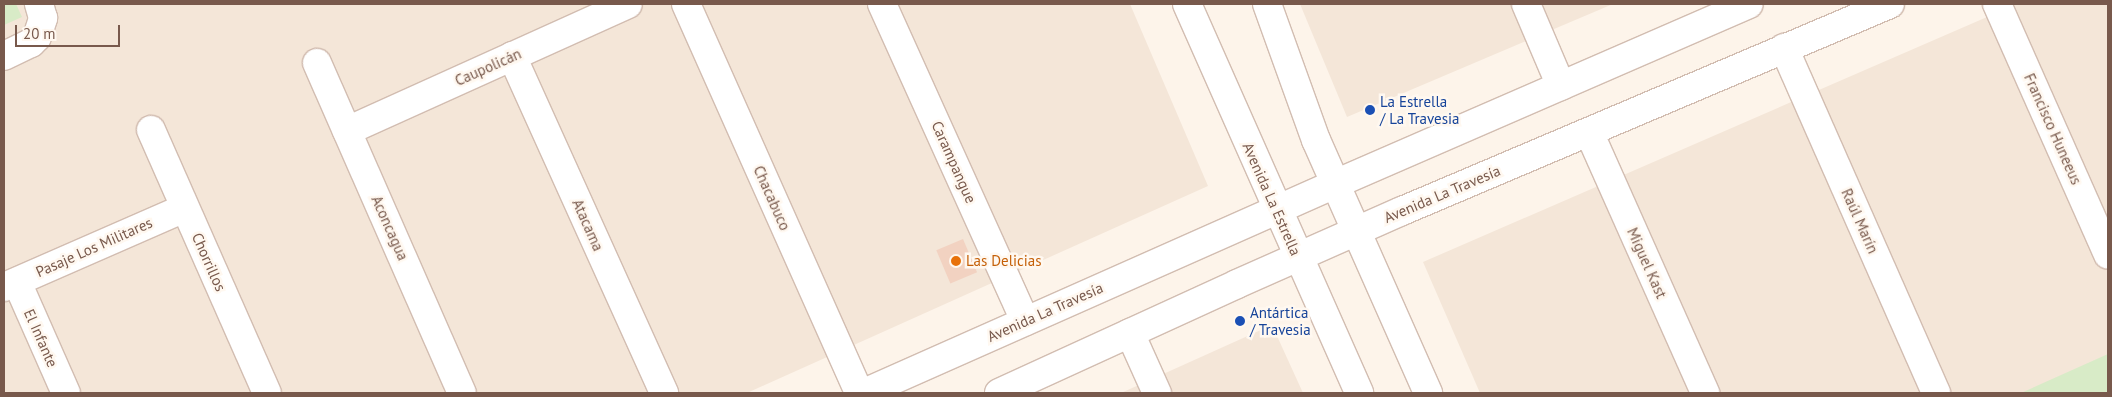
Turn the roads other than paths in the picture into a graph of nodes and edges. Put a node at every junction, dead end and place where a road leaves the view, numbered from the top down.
1 (39, 4) edge
2 (628, 4) edge
3 (686, 4) edge
4 (882, 4) edge
5 (1186, 4) edge
6 (1267, 4) edge
7 (1526, 4) edge
8 (1749, 4) edge
9 (1890, 4) edge
10 (1997, 4) edge
11 (1784, 48) junction
12 (4, 56) edge
13 (512, 56) junction
14 (317, 63) dead end
15 (1561, 86) junction
16 (151, 130) dead end
17 (347, 131) junction
18 (1589, 132) junction
19 (1335, 184) junction
20 (185, 208) junction
21 (1276, 210) junction
22 (1356, 232) junction
23 (2108, 255) edge
24 (1297, 258) junction
25 (10, 285) edge
26 (1025, 321) junction
27 (1130, 333) junction
28 (66, 393) edge
29 (267, 393) edge
30 (462, 393) edge
31 (664, 393) edge
32 (859, 393) edge
33 (864, 393) edge
34 (999, 393) edge
35 (1157, 393) edge
36 (1359, 393) edge
37 (1428, 393) edge
38 (1705, 393) edge
39 (1936, 393) edge

1 - 12 street
2 - 13 street, Caupolicán
3 - 32 street, Chacabuco
4 - 26 street, Carampangue
5 - 21 street, Avenida La Estrella
6 - 19 street
7 - 15 street
8 - 15 street, Avenida La Travesía
9 - 11 street, Avenida La Travesía
10 - 23 street, Francisco Huneeus
11 - 18 street, Avenida La Travesía
11 - 39 street, Raúl Marín
13 - 17 street, Caupolicán
13 - 31 street, Atacama
14 - 17 street, Aconcagua
15 - 19 street, Avenida La Travesía
16 - 20 street, Chorrillos
17 - 30 street, Aconcagua
18 - 22 street, Avenida La Travesía
18 - 38 street, Miguel Kast
19 - 21 street, Avenida La Travesía
19 - 22 street
20 - 25 street, Pasaje Los Militares
20 - 29 street, Chorrillos
21 - 24 street, Avenida La Estrella
21 - 26 street, Avenida La Travesía
22 - 24 street, Avenida La Travesía
22 - 37 street
24 - 27 street, Avenida La Travesía
24 - 36 street, Avenida La Estrella
25 - 28 street, El Infante
26 - 33 street, Avenida La Travesía
27 - 34 street, Avenida La Travesía
27 - 35 street

